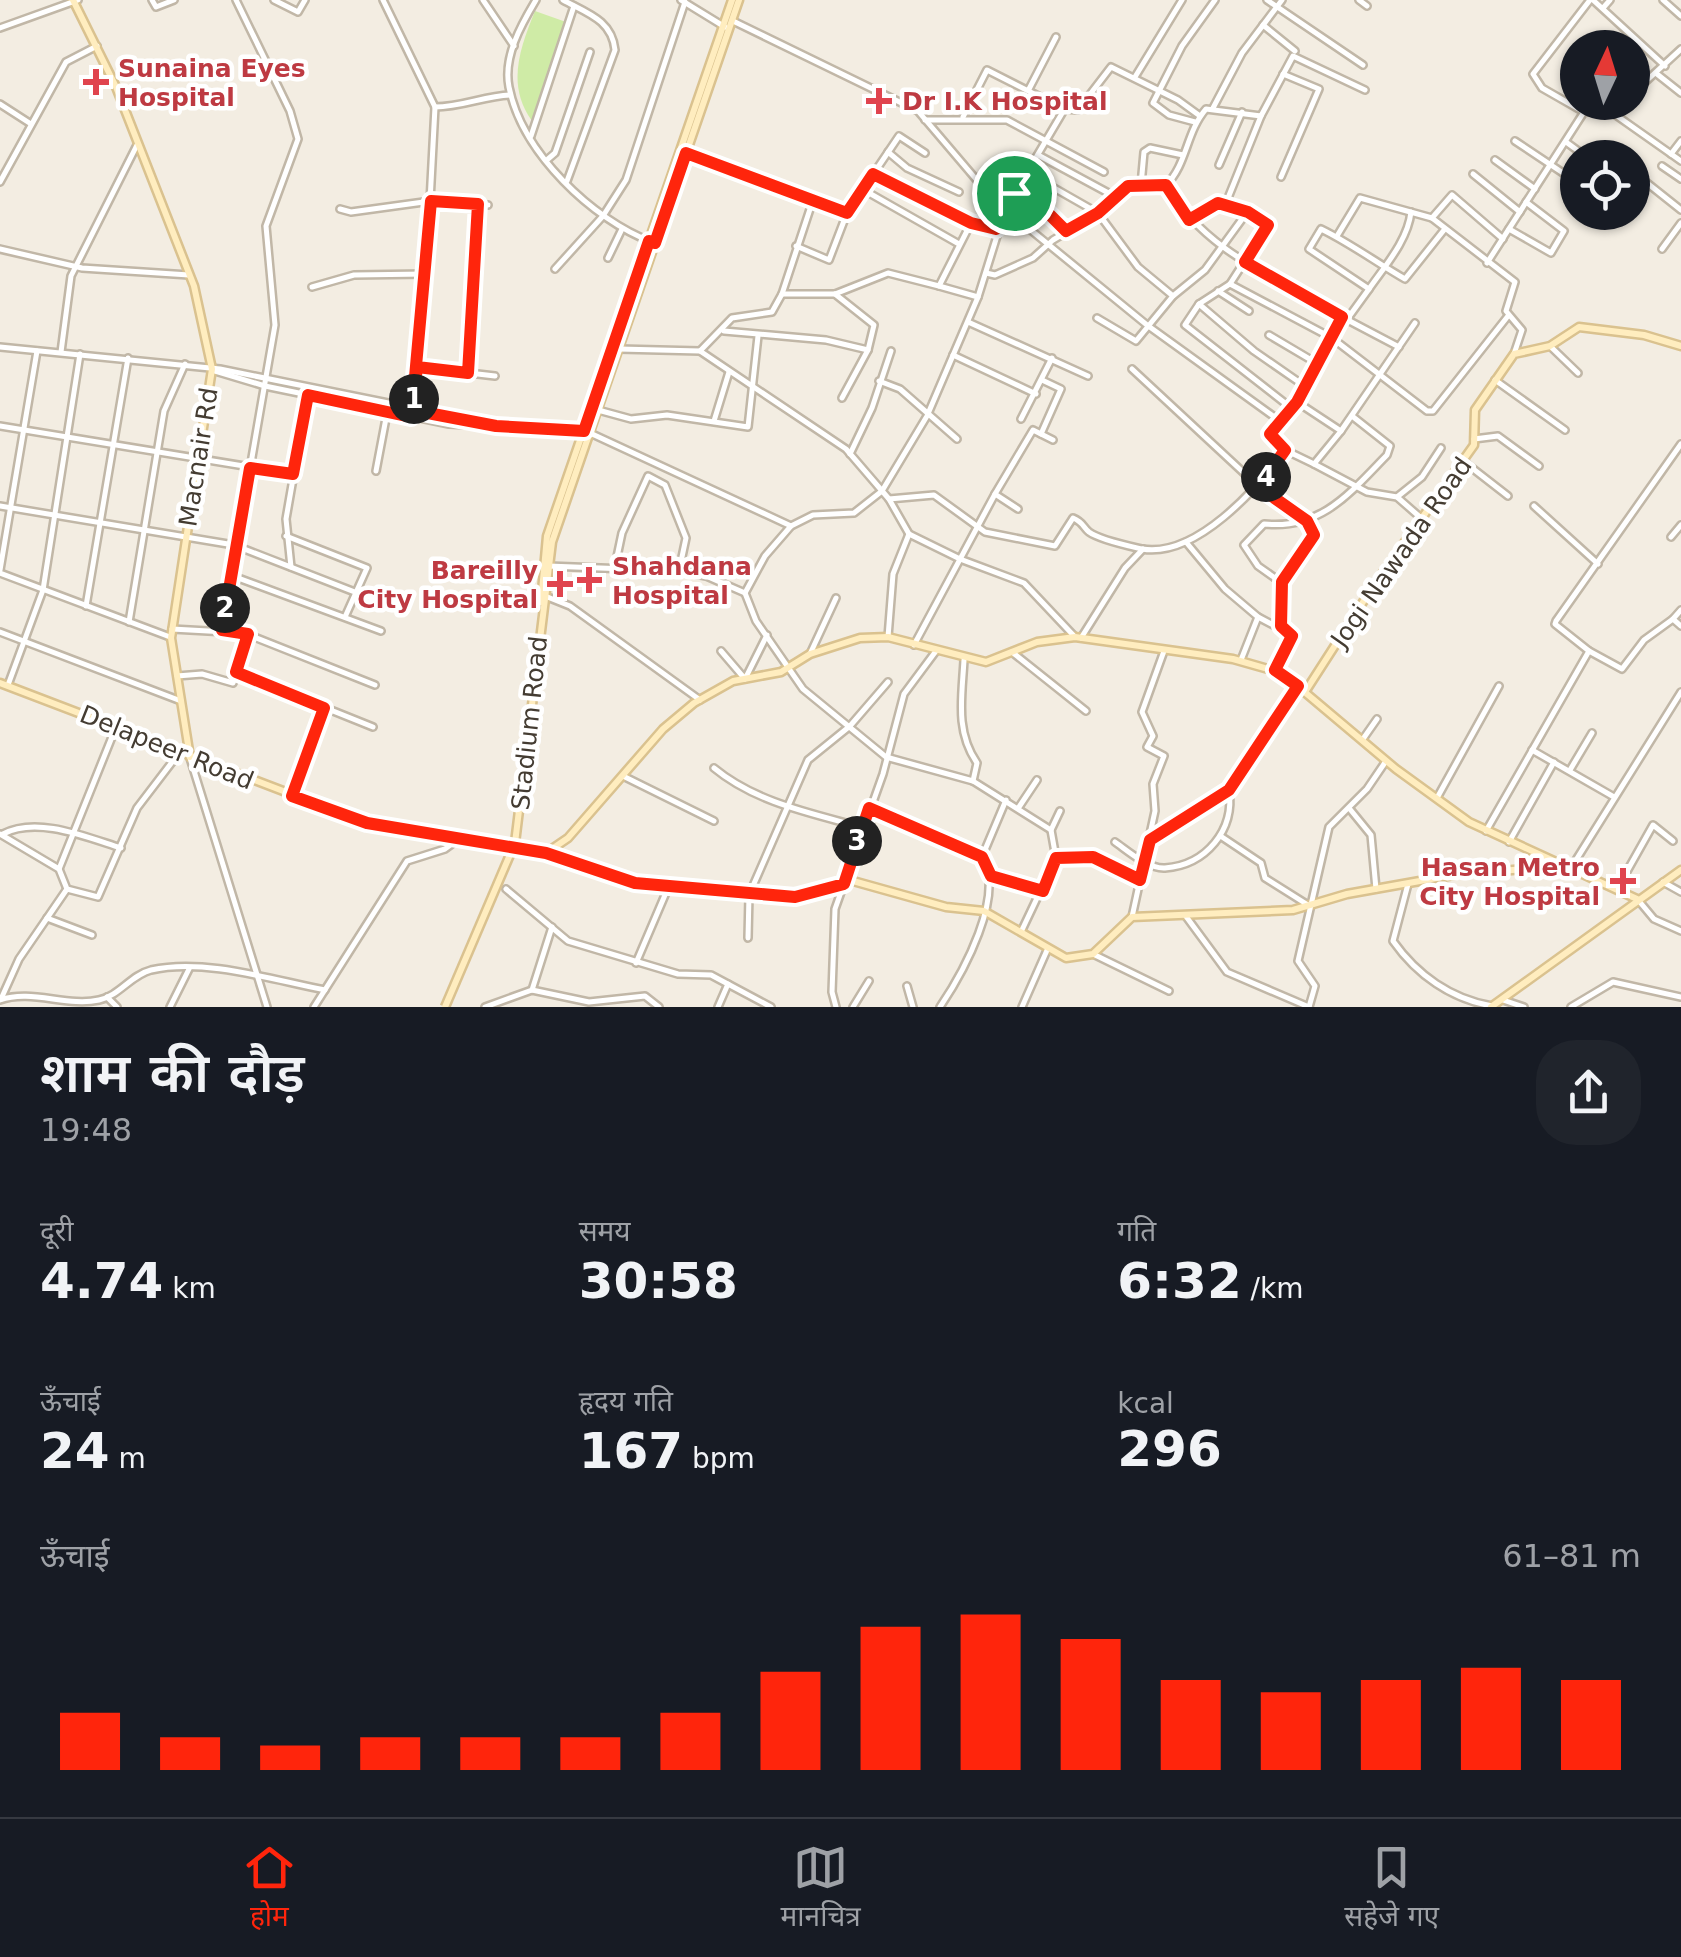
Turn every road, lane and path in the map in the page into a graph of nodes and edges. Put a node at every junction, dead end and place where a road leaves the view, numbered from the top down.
1 (75, 0) edge
2 (152, 0) edge
3 (174, 0) edge
4 (236, 0) edge
5 (274, 0) edge
6 (306, 0) edge
7 (383, 0) edge
8 (482, 0) edge
9 (536, 0) edge
10 (563, 0) edge
11 (736, 0) edge
12 (1182, 0) edge
13 (1215, 0) edge
14 (1267, 0) edge
15 (1282, 0) edge
16 (1359, 0) edge
17 (1591, 0) edge
18 (1610, 0) edge
19 (1664, 0) edge
20 (683, 1) edge
21 (574, 6) junction
22 (1367, 6) dead end
23 (1277, 7) junction
24 (1602, 8) junction
25 (1681, 16) edge
26 (727, 23) junction
27 (1263, 26) junction
28 (0, 28) edge
29 (1567, 30) edge
30 (1056, 36) dead end
31 (1560, 40) edge
32 (98, 46) junction
33 (514, 46) junction
34 (1681, 49) edge
35 (1295, 51) dead end
36 (590, 52) dead end
37 (1363, 64) dead end
38 (1665, 66) junction
39 (1283, 74) junction
40 (1657, 74) junction
41 (1135, 77) junction
42 (1650, 80) edge
43 (1029, 89) junction
44 (1158, 90) junction
45 (1366, 90) dead end
46 (1681, 93) edge
47 (512, 94) junction
48 (1560, 98) edge
49 (0, 104) edge
50 (436, 107) junction
51 (1212, 108) junction
52 (1064, 109) junction
53 (1242, 112) junction
54 (1261, 116) junction
55 (962, 117) junction
56 (1198, 119) junction
57 (925, 120) junction
58 (1623, 120) edge
59 (32, 124) junction
60 (530, 138) junction
61 (1045, 140) junction
62 (1681, 140) edge
63 (139, 142) junction
64 (1516, 142) dead end
65 (1560, 149) edge
66 (888, 152) junction
67 (686, 153) junction
68 (925, 153) dead end
69 (1671, 154) junction
70 (1038, 155) junction
71 (1183, 155) junction
72 (548, 159) junction
73 (1496, 160) dead end
74 (1681, 162) edge
75 (1550, 164) junction
76 (1219, 165) dead end
77 (1662, 166) dead end
78 (1560, 171) edge
79 (1026, 172) junction
80 (1104, 172) dead end
81 (873, 174) junction
82 (1473, 174) dead end
83 (1281, 177) dead end
84 (1681, 178) edge
85 (567, 181) junction
86 (0, 182) edge
87 (1166, 185) junction
88 (1650, 185) edge
89 (1141, 186) junction
90 (1535, 188) junction
91 (862, 189) junction
92 (959, 192) dead end
93 (1014, 193) junction
94 (1114, 196) junction
95 (813, 200) junction
96 (431, 201) junction
97 (1526, 202) junction
98 (1226, 203) junction
99 (478, 204) junction
100 (488, 205) dead end
101 (994, 207) junction
102 (340, 208) dead end
103 (1681, 210) edge
104 (1248, 212) junction
105 (1412, 212) junction
106 (1520, 212) junction
107 (847, 213) junction
108 (1098, 213) junction
109 (603, 216) junction
110 (996, 216) junction
111 (1432, 218) junction
112 (1189, 220) junction
113 (971, 223) junction
114 (1681, 223) edge
115 (622, 229) junction
116 (996, 229) junction
117 (1509, 229) junction
118 (1444, 230) junction
119 (1066, 231) junction
120 (1336, 236) junction
121 (1503, 238) junction
122 (652, 242) junction
123 (959, 244) junction
124 (1048, 244) junction
125 (796, 246) junction
126 (0, 248) edge
127 (1222, 248) junction
128 (1662, 249) dead end
129 (608, 258) dead end
130 (1245, 262) junction
131 (1488, 263) junction
132 (75, 267) junction
133 (1384, 267) junction
134 (554, 269) dead end
135 (986, 273) junction
136 (426, 274) junction
137 (190, 276) junction
138 (1230, 284) junction
139 (939, 286) junction
140 (312, 287) dead end
141 (1218, 290) junction
142 (1370, 290) junction
143 (782, 294) junction
144 (835, 294) junction
145 (1174, 296) junction
146 (978, 298) junction
147 (1199, 304) junction
148 (1249, 311) dead end
149 (1508, 316) junction
150 (1097, 318) dead end
151 (1345, 318) junction
152 (968, 322) junction
153 (1415, 323) dead end
154 (1147, 325) junction
155 (724, 331) junction
156 (1269, 335) dead end
157 (758, 336) junction
158 (1332, 338) junction
159 (1550, 346) junction
160 (1681, 346) edge
161 (0, 347) edge
162 (1399, 348) junction
163 (619, 349) junction
164 (37, 350) junction
165 (868, 350) junction
166 (891, 351) dead end
167 (62, 352) junction
168 (700, 352) junction
169 (80, 354) junction
170 (1514, 354) junction
171 (952, 355) junction
172 (128, 358) junction
173 (1052, 358) junction
174 (185, 364) junction
175 (1319, 365) junction
176 (417, 367) junction
177 (212, 369) junction
178 (1132, 369) dead end
179 (729, 372) junction
180 (1382, 372) junction
181 (468, 373) junction
182 (1578, 373) dead end
183 (496, 376) dead end
184 (1088, 376) dead end
185 (1042, 380) junction
186 (1495, 380) junction
187 (880, 381) junction
188 (265, 382) junction
189 (1306, 387) junction
190 (755, 388) junction
191 (308, 391) junction
192 (1036, 394) junction
193 (842, 398) dead end
194 (1297, 402) junction
195 (1290, 407) junction
196 (388, 409) junction
197 (598, 410) junction
198 (412, 414) junction
199 (926, 416) junction
200 (1352, 416) junction
201 (1021, 419) dead end
202 (714, 422) junction
203 (1280, 422) junction
204 (0, 426) edge
205 (24, 430) junction
206 (1341, 430) junction
207 (1565, 430) dead end
208 (587, 432) junction
209 (1041, 434) junction
210 (66, 436) junction
211 (1474, 438) junction
212 (958, 440) dead end
213 (1053, 440) dead end
214 (114, 445) junction
215 (1680, 447) edge
216 (1441, 448) dead end
217 (1285, 450) junction
218 (157, 452) junction
219 (850, 454) junction
220 (197, 459) junction
221 (1464, 461) junction
222 (1314, 464) junction
223 (1538, 466) dead end
224 (250, 468) junction
225 (376, 472) dead end
226 (293, 474) junction
227 (1354, 485) junction
228 (1259, 487) junction
229 (882, 490) junction
230 (995, 494) junction
231 (1508, 496) dead end
232 (1397, 497) junction
233 (888, 499) junction
234 (0, 506) edge
235 (1534, 506) dead end
236 (10, 507) junction
237 (1018, 509) dead end
238 (52, 514) junction
239 (1421, 518) junction
240 (1307, 521) junction
241 (101, 522) junction
242 (1681, 525) edge
243 (791, 526) junction
244 (978, 526) junction
245 (143, 530) junction
246 (909, 534) junction
247 (286, 536) junction
248 (186, 537) junction
249 (1671, 537) dead end
250 (1186, 542) junction
251 (234, 545) junction
252 (1142, 549) junction
253 (960, 560) junction
254 (1598, 564) junction
255 (548, 566) junction
256 (291, 568) junction
257 (0, 571) edge
258 (614, 571) junction
259 (678, 571) junction
260 (230, 574) junction
261 (1282, 582) junction
262 (44, 590) junction
263 (356, 592) junction
264 (745, 594) junction
265 (836, 598) dead end
266 (543, 600) junction
267 (382, 603) dead end
268 (86, 606) junction
269 (1681, 610) edge
270 (1258, 616) junction
271 (345, 617) junction
272 (1673, 619) junction
273 (129, 622) junction
274 (1281, 626) junction
275 (1681, 626) edge
276 (222, 630) junction
277 (0, 632) edge
278 (381, 632) dead end
279 (172, 633) junction
280 (248, 634) junction
281 (768, 635) junction
282 (888, 637) junction
283 (1078, 638) junction
284 (24, 642) junction
285 (914, 645) junction
286 (721, 650) dead end
287 (1164, 650) junction
288 (936, 651) junction
289 (1589, 651) junction
290 (1012, 652) junction
291 (810, 654) junction
292 (964, 660) junction
293 (1241, 660) junction
294 (790, 666) junction
295 (1275, 670) junction
296 (236, 672) junction
297 (177, 676) junction
298 (744, 680) junction
299 (888, 682) dead end
300 (4, 684) edge
301 (375, 685) dead end
302 (1499, 686) dead end
303 (1302, 689) junction
304 (1681, 692) edge
305 (700, 700) junction
306 (181, 701) junction
307 (324, 708) junction
308 (1086, 711) dead end
309 (1378, 719) dead end
310 (850, 726) junction
311 (373, 727) dead end
312 (116, 728) junction
313 (1592, 734) dead end
314 (1363, 740) junction
315 (1532, 750) junction
316 (179, 754) junction
317 (886, 757) junction
318 (190, 758) junction
319 (1386, 760) junction
320 (1554, 762) junction
321 (714, 768) dead end
322 (1570, 770) junction
323 (622, 775) junction
324 (1037, 780) dead end
325 (972, 781) junction
326 (1229, 790) junction
327 (292, 796) junction
328 (1614, 796) junction
329 (1436, 798) junction
330 (1006, 800) junction
331 (787, 807) junction
332 (1019, 807) junction
333 (869, 808) junction
334 (1349, 808) junction
335 (1060, 810) dead end
336 (714, 822) dead end
337 (861, 827) junction
338 (1051, 830) junction
339 (1486, 831) junction
340 (73, 833) junction
341 (1, 835) edge
342 (1222, 836) junction
343 (460, 838) junction
344 (1150, 840) junction
345 (1673, 841) dead end
346 (1114, 842) dead end
347 (1509, 842) junction
348 (513, 845) junction
349 (121, 848) junction
350 (546, 853) junction
351 (982, 857) junction
352 (1056, 858) junction
353 (1144, 862) junction
354 (1569, 867) junction
355 (59, 870) junction
356 (1681, 870) edge
357 (991, 876) junction
358 (1140, 880) junction
359 (1664, 882) junction
360 (1409, 883) junction
361 (844, 884) junction
362 (67, 888) junction
363 (668, 888) junction
364 (1618, 888) junction
365 (506, 889) dead end
366 (1376, 889) junction
367 (1043, 891) junction
368 (1681, 892) edge
369 (749, 895) junction
370 (1637, 899) junction
371 (1308, 905) junction
372 (984, 911) junction
373 (1185, 915) junction
374 (47, 918) junction
375 (1132, 918) junction
376 (552, 928) junction
377 (1681, 931) edge
378 (1021, 932) junction
379 (92, 935) dead end
380 (748, 938) dead end
381 (1048, 948) junction
382 (1092, 954) junction
383 (636, 963) junction
384 (189, 968) junction
385 (260, 974) junction
386 (869, 981) dead end
387 (728, 984) junction
388 (907, 986) dead end
389 (326, 990) junction
390 (532, 990) junction
391 (1169, 991) dead end
392 (1681, 997) edge
393 (107, 998) junction
394 (1, 1000) edge
395 (1501, 1000) junction
396 (1492, 1006) edge
397 (117, 1007) edge
398 (170, 1007) edge
399 (267, 1007) edge
400 (314, 1007) edge
401 (445, 1007) edge
402 (485, 1007) edge
403 (658, 1007) edge
404 (718, 1007) edge
405 (771, 1007) edge
406 (836, 1007) edge
407 (853, 1007) edge
408 (913, 1007) edge
409 (940, 1007) edge
410 (1022, 1007) edge
411 (1309, 1007) edge
412 (1524, 1007) edge
413 (1571, 1007) edge

1 - 28 street
1 - 32 street, Macnair Rd
2 - 3 street
4 - 188 street
5 - 6 street
7 - 50 street
8 - 33 street
9 - 33 street
10 - 21 street
11 - 26 street, Stadium Road
12 - 41 street
13 - 44 street
14 - 23 street
15 - 23 street
16 - 22 street
17 - 24 street
17 - 29 street
18 - 24 street
19 - 25 street
20 - 26 street
20 - 109 street
21 - 60 street
21 - 85 street
23 - 27 street
23 - 37 street
24 - 38 street
26 - 57 street
26 - 67 street, Stadium Road
26 - 122 street, Stadium Road
27 - 35 street
27 - 51 street
30 - 43 street
31 - 48 street
32 - 59 street
32 - 63 street, Macnair Rd
33 - 47 street
34 - 38 street
36 - 72 street
38 - 40 street
39 - 45 street
39 - 54 street
39 - 83 street
40 - 42 street
40 - 46 street
41 - 44 street
41 - 52 street
43 - 52 street
43 - 55 street
44 - 56 street
44 - 56 street
47 - 50 street
47 - 60 street
49 - 59 street
50 - 96 street
51 - 53 street
51 - 56 street
52 - 61 street
53 - 54 street
53 - 76 street
54 - 98 street
55 - 57 street
55 - 61 street
56 - 71 street
57 - 101 street
58 - 69 street
59 - 86 street
60 - 72 street
61 - 70 street
61 - 80 street
62 - 69 street
63 - 132 street
63 - 137 street, Macnair Rd
64 - 75 street
65 - 75 street
66 - 68 street
66 - 81 street
66 - 92 street
67 - 95 street
67 - 122 street, Stadium Road
69 - 74 street
70 - 79 street
70 - 94 street
71 - 87 street
71 - 89 street
72 - 85 street
73 - 90 street
75 - 78 street
75 - 90 street
77 - 84 street
79 - 93 street
79 - 108 street
81 - 91 street
81 - 113 street
82 - 106 street
85 - 109 street
87 - 89 street
87 - 112 street
88 - 103 street
89 - 94 street
90 - 97 street
91 - 107 street
91 - 123 street
93 - 101 street
93 - 119 street
94 - 108 street
95 - 107 street
95 - 125 street
96 - 99 street
96 - 102 street
96 - 136 street
97 - 106 street
97 - 117 street
98 - 104 street
98 - 112 street
99 - 100 street
99 - 181 street
101 - 110 street
104 - 127 street
104 - 130 street
105 - 111 street
105 - 120 street
105 - 133 street
106 - 117 street
107 - 125 street
108 - 119 street
108 - 145 street
109 - 115 street
109 - 134 street
110 - 116 street
110 - 124 street
111 - 118 street
111 - 121 street
112 - 127 street
113 - 116 street
113 - 123 street
114 - 128 street
115 - 122 street
115 - 129 street
116 - 135 street
117 - 121 street
118 - 131 street
118 - 133 street
119 - 124 street
120 - 133 street
120 - 142 street
121 - 131 street
122 - 163 street, Stadium Road
122 - 208 street, Stadium Road
123 - 139 street
124 - 135 street
124 - 154 street
125 - 143 street
126 - 132 street
127 - 130 street
127 - 145 street
130 - 138 street
130 - 151 street
131 - 149 street
132 - 137 street
132 - 167 street
133 - 142 street
135 - 146 street
136 - 140 street
136 - 176 street
137 - 177 street, Macnair Rd
138 - 141 street
138 - 158 street
139 - 144 street
139 - 146 street
141 - 147 street
141 - 148 street
142 - 151 street
143 - 144 street
143 - 155 street
144 - 165 street
145 - 154 street
146 - 152 street
147 - 189 street
147 - 195 street
149 - 170 street
149 - 180 street
150 - 154 street
151 - 158 street
151 - 162 street
152 - 171 street
152 - 173 street
153 - 162 street
154 - 203 street
155 - 157 street
155 - 168 street
156 - 175 street
157 - 165 street
157 - 190 street
158 - 175 street
158 - 180 street
159 - 160 street
159 - 170 street
159 - 182 street
161 - 164 street
162 - 180 street
163 - 168 street
163 - 197 street, Stadium Road
164 - 167 street
164 - 205 street
165 - 193 street
166 - 187 street
167 - 169 street
168 - 179 street
169 - 172 street
169 - 210 street
170 - 186 street, Jogi Nawada Road
171 - 192 street
171 - 199 street
172 - 174 street
172 - 214 street
173 - 184 street
173 - 185 street
174 - 177 street
174 - 218 street
175 - 189 street
176 - 181 street
176 - 198 street
177 - 188 street
177 - 220 street, Macnair Rd
178 - 228 street
179 - 190 street
179 - 202 street
180 - 200 street
181 - 183 street
185 - 192 street
185 - 209 street
186 - 207 street
186 - 211 street, Jogi Nawada Road
187 - 199 street
187 - 219 street
188 - 191 street
188 - 224 street
189 - 194 street
190 - 202 street
190 - 219 street
191 - 196 street
191 - 226 street
192 - 201 street
194 - 195 street
194 - 206 street
195 - 203 street
196 - 198 street
196 - 225 street
197 - 202 street
197 - 208 street, Stadium Road
198 - 208 street
199 - 212 street
199 - 229 street
200 - 206 street
200 - 227 street
203 - 217 street
204 - 205 street
205 - 210 street
205 - 236 street
206 - 222 street
208 - 243 street
208 - 255 street, Stadium Road
208 - 266 street, Stadium Road
209 - 213 street
209 - 230 street
210 - 214 street
210 - 238 street
211 - 221 street, Jogi Nawada Road
211 - 223 street
214 - 218 street
214 - 241 street
215 - 254 street
216 - 232 street
217 - 222 street
217 - 228 street
218 - 220 street
218 - 245 street
219 - 229 street
220 - 224 street
220 - 248 street, Macnair Rd
221 - 231 street
221 - 239 street, Jogi Nawada Road
222 - 227 street
224 - 226 street
224 - 251 street
226 - 247 street
227 - 232 street
227 - 240 street
228 - 240 street
228 - 250 street
229 - 233 street
229 - 243 street
230 - 237 street
230 - 244 street
232 - 239 street
233 - 244 street
233 - 246 street
234 - 236 street
235 - 254 street
236 - 238 street
236 - 257 street
238 - 241 street
238 - 262 street
239 - 303 street, Jogi Nawada Road
240 - 261 street
240 - 261 street
241 - 245 street
241 - 268 street
242 - 249 street
243 - 264 street
244 - 252 street
244 - 253 street
245 - 248 street
245 - 273 street
246 - 253 street
246 - 282 street
247 - 256 street
247 - 263 street
248 - 251 street
248 - 279 street, Macnair Rd
250 - 252 street
250 - 270 street
251 - 256 street
251 - 260 street
252 - 283 street
253 - 283 street
253 - 285 street
254 - 289 street
255 - 258 street
255 - 266 street, Stadium Road
256 - 263 street
257 - 262 street
258 - 259 street
258 - 259 street
259 - 264 street
260 - 271 street
260 - 276 street
261 - 274 street
262 - 268 street
262 - 284 street
263 - 267 street
263 - 271 street
264 - 281 street
265 - 291 street
266 - 305 street
266 - 348 street, Stadium Road
268 - 273 street
269 - 272 street
270 - 274 street
270 - 293 street
271 - 278 street
272 - 275 street
272 - 289 street
273 - 279 street
274 - 295 street
276 - 279 street
276 - 280 street
277 - 284 street
279 - 297 street, Macnair Rd
280 - 296 street
280 - 301 street
281 - 294 street
281 - 298 street
282 - 285 street
282 - 291 street
283 - 287 street
283 - 290 street
284 - 300 street
284 - 306 street
285 - 288 street
286 - 298 street
287 - 293 street
287 - 344 street
288 - 292 street
288 - 317 street
289 - 315 street
290 - 292 street
290 - 308 street
291 - 294 street
292 - 325 street
293 - 295 street
294 - 298 street
294 - 310 street
295 - 303 street
296 - 297 street
296 - 307 street
297 - 306 street, Macnair Rd
298 - 305 street
299 - 310 street
300 - 312 street, Delapeer Road
302 - 329 street
303 - 314 street
303 - 326 street
304 - 328 street
305 - 323 street
306 - 318 street, Macnair Rd
307 - 311 street
307 - 327 street
309 - 314 street
310 - 317 street
310 - 331 street
312 - 316 street, Delapeer Road
312 - 340 street
313 - 322 street
314 - 319 street
315 - 320 street
315 - 339 street
316 - 318 street, Delapeer Road
316 - 349 street
317 - 325 street
317 - 333 street
318 - 327 street, Delapeer Road
318 - 385 street
319 - 329 street
319 - 334 street
320 - 322 street
320 - 347 street
321 - 331 street
322 - 328 street
323 - 336 street
323 - 350 street
324 - 332 street
325 - 330 street
326 - 342 street
326 - 344 street
327 - 343 street, Delapeer Road
328 - 354 street
329 - 339 street
330 - 332 street
330 - 351 street
331 - 337 street
331 - 369 street
332 - 338 street
333 - 337 street
333 - 351 street
334 - 366 street
334 - 371 street
335 - 338 street
337 - 361 street
338 - 352 street
339 - 347 street
340 - 341 street
340 - 349 street
340 - 355 street
341 - 355 street
342 - 353 street
342 - 371 street
343 - 348 street, Delapeer Road
343 - 389 street
344 - 353 street
345 - 364 street
346 - 353 street
347 - 354 street
348 - 350 street, Delapeer Road
348 - 401 street, Stadium Road, bridge
349 - 362 street
350 - 363 street, Delapeer Road
351 - 357 street
352 - 358 street
352 - 367 street
353 - 358 street
354 - 360 street
354 - 364 street
355 - 362 street
356 - 359 street
357 - 367 street
357 - 372 street
358 - 375 street
359 - 368 street
359 - 370 street
360 - 366 street
360 - 396 street
361 - 369 street, Delapeer Road
361 - 372 street
361 - 406 street
362 - 374 street
363 - 369 street, Delapeer Road
363 - 383 street
364 - 370 street
365 - 376 street
366 - 371 street
367 - 378 street
369 - 380 street
370 - 377 street
370 - 395 street
371 - 373 street
371 - 411 street
372 - 378 street
372 - 409 street
373 - 375 street
373 - 411 street
374 - 379 street
374 - 394 street
375 - 382 street
376 - 383 street
376 - 390 street
378 - 381 street
381 - 382 street
381 - 410 street
382 - 391 street
383 - 387 street
384 - 385 street
384 - 393 street
384 - 398 street
385 - 389 street
385 - 399 street
386 - 407 street
387 - 404 street
387 - 405 street
388 - 408 street
389 - 400 street
390 - 402 street
390 - 403 street
392 - 413 street
393 - 394 street
393 - 397 street
395 - 396 street
395 - 412 street

